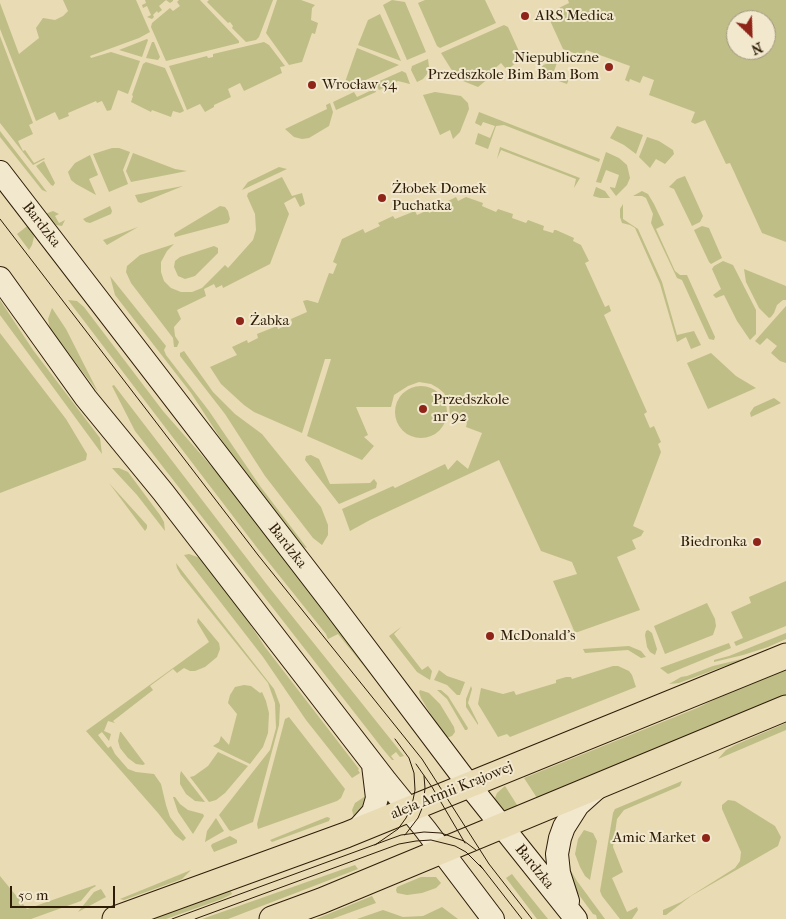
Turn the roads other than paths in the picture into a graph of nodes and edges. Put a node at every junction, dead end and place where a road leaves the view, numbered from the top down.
1 (0, 172) edge
2 (0, 278) edge
3 (786, 656) edge
4 (786, 708) edge
5 (373, 764) junction
6 (468, 785) junction
7 (599, 786) junction
8 (409, 808) junction
9 (501, 826) junction
10 (356, 831) junction
11 (441, 850) junction
12 (575, 917) edge
13 (116, 919) edge
14 (272, 919) edge
15 (493, 919) edge

1 - 6 main road, Bardzka
2 - 5 main road
3 - 6 main road, aleja Armii Krajowej
4 - 7 main road
5 - 8 main road
5 - 10 main road
6 - 8 main road, aleja Armii Krajowej
6 - 9 main road, Bardzka
7 - 9 main road
7 - 12 main road
8 - 10 main road, aleja Armii Krajowej
8 - 11 main road
9 - 11 main road
9 - 12 main road, Bardzka
10 - 13 main road, aleja Armii Krajowej
11 - 14 main road
11 - 15 main road

